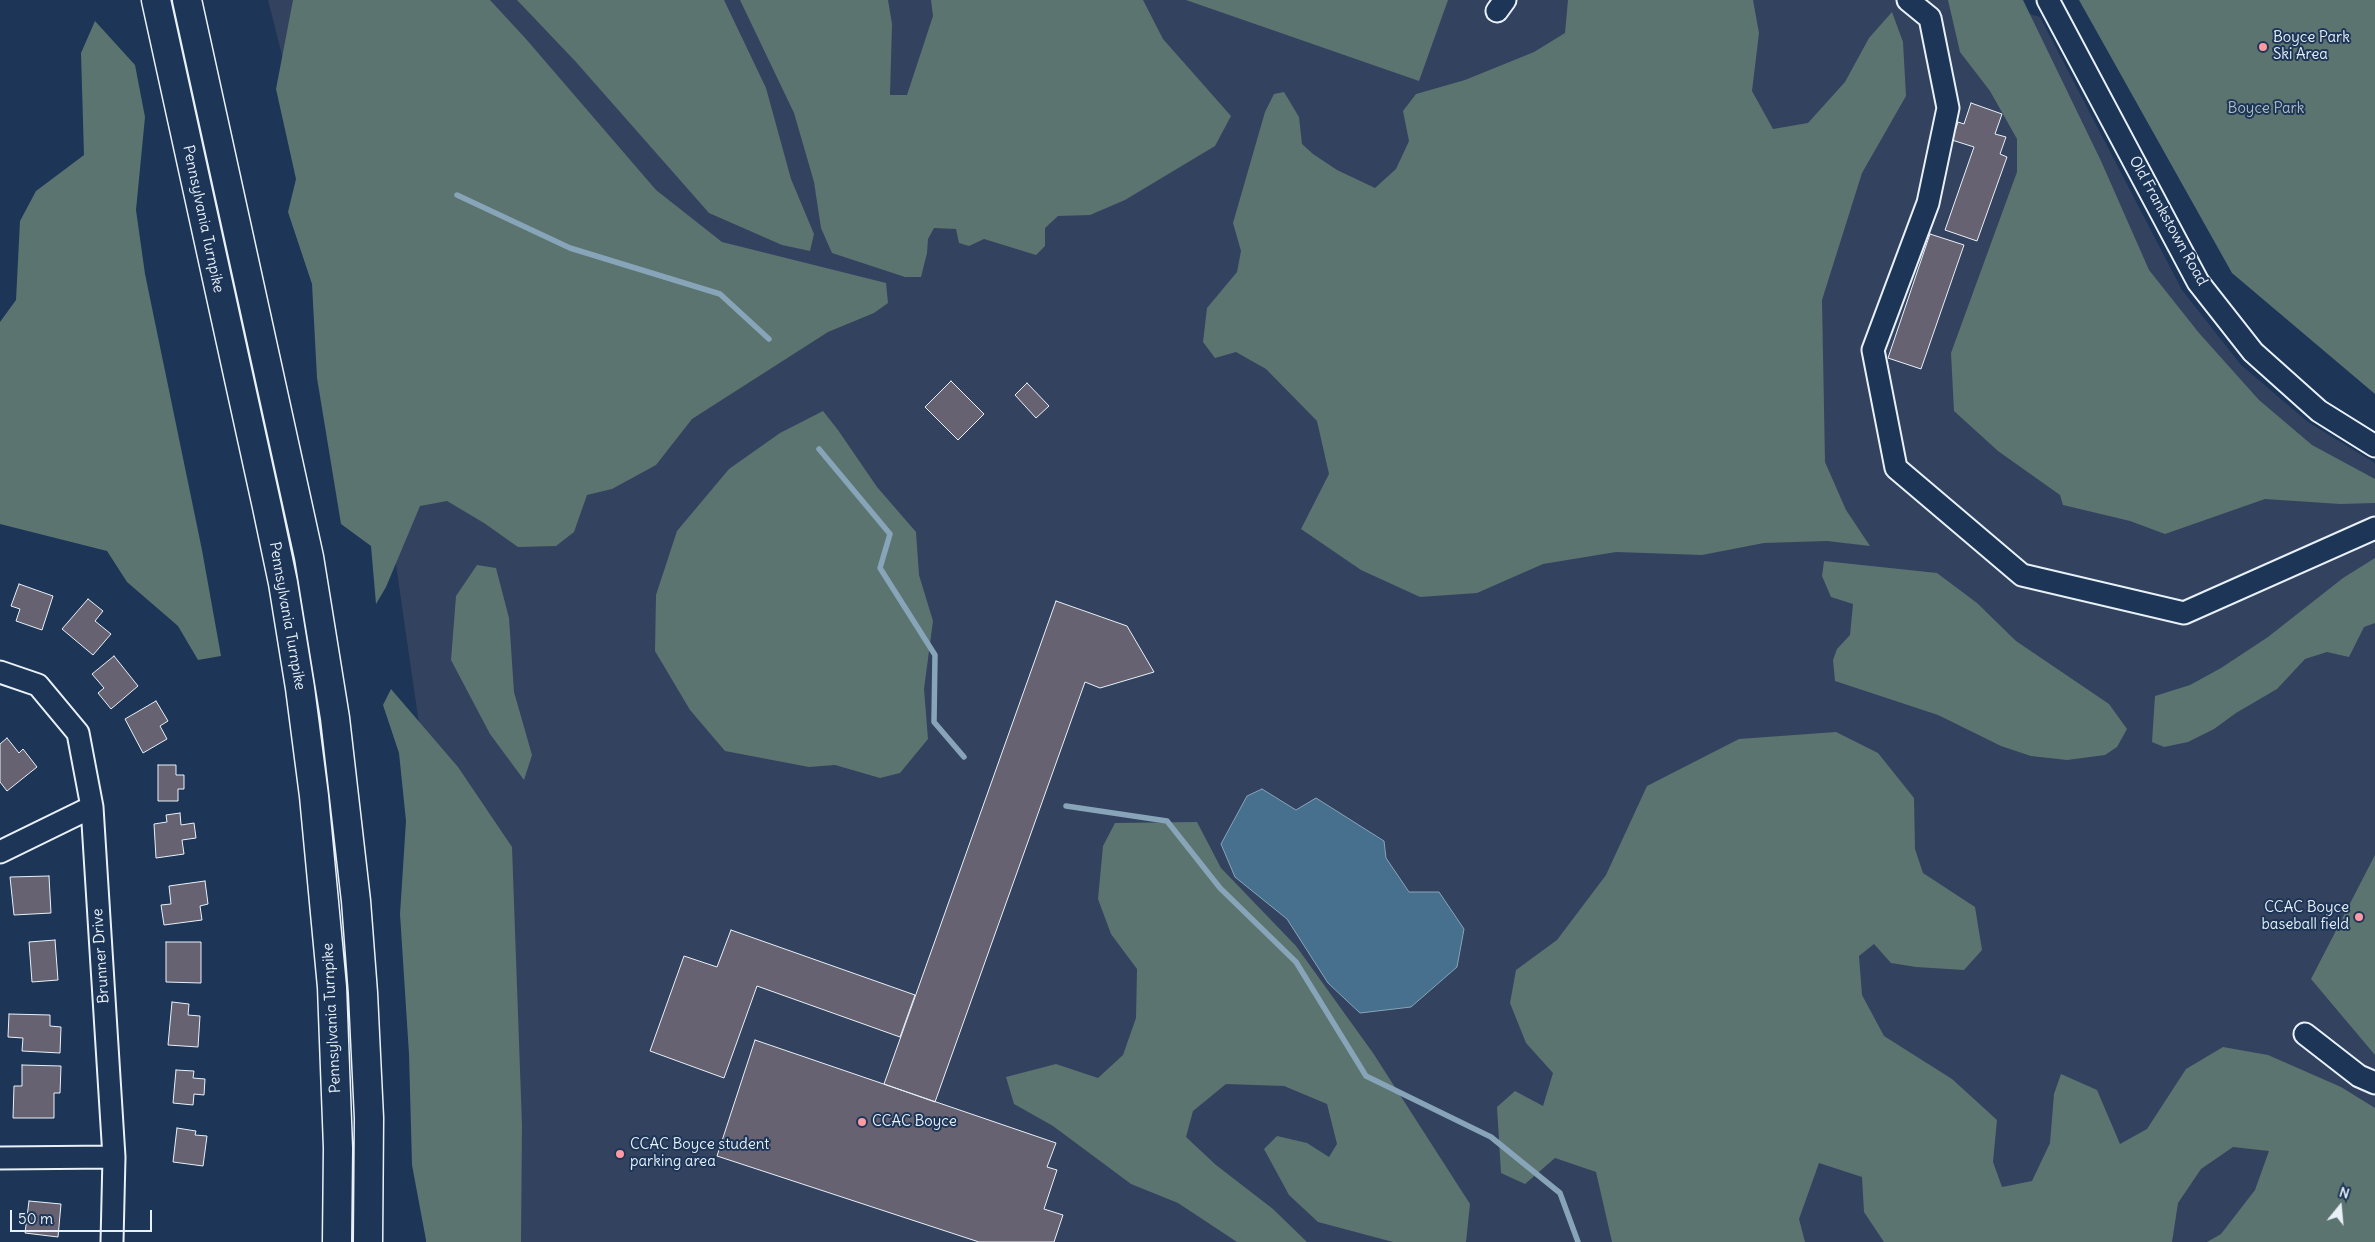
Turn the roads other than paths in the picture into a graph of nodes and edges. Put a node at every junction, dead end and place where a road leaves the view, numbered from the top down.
1 (156, 0) edge
2 (187, 0) edge
3 (1908, 0) edge
4 (2048, 0) edge
5 (2375, 446) edge
6 (2375, 528) edge
7 (0, 672) edge
8 (92, 807) junction
9 (0, 852) edge
10 (2305, 1034) dead end
11 (2375, 1084) edge
12 (114, 1157) junction
13 (0, 1158) edge
14 (112, 1242) edge
15 (337, 1242) edge
16 (368, 1242) edge

1 - 15 highway, Pennsylvania Turnpike
2 - 16 highway, Pennsylvania Turnpike
3 - 6 street
4 - 5 street, Old Frankstown Road
7 - 8 street, Brunner Drive
8 - 9 street
8 - 12 street, Brunner Drive
10 - 11 street
12 - 13 street
12 - 14 street, Brunner Drive

